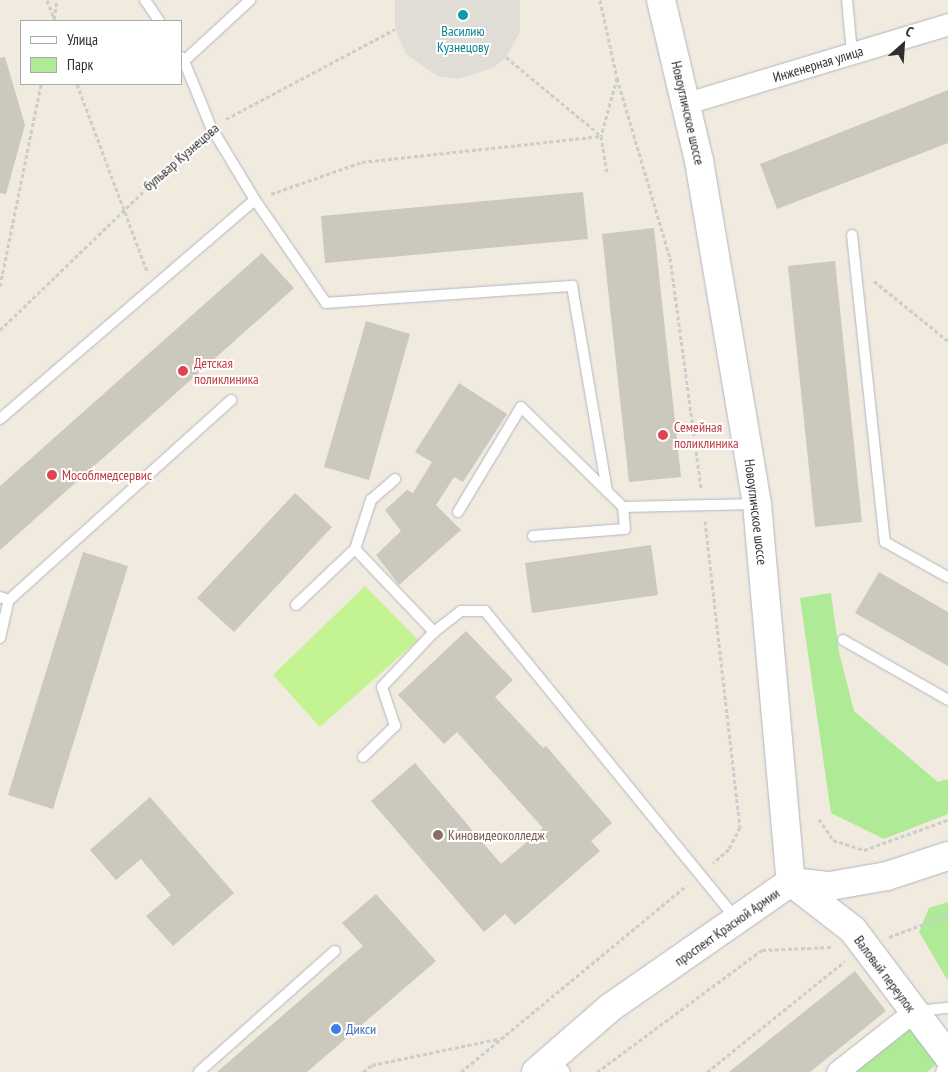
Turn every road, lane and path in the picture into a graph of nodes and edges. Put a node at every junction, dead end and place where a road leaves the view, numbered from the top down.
1 (47, 0) edge
2 (57, 0) edge
3 (145, 0) edge
4 (250, 0) edge
5 (600, 0) edge
6 (661, 0) edge
7 (847, 0) edge
8 (54, 20) edge
9 (54, 20) edge
10 (157, 20) edge
11 (948, 24) edge
12 (395, 29) dead end
13 (852, 53) junction
14 (506, 58) dead end
15 (183, 59) edge
16 (617, 78) junction
17 (41, 85) edge
18 (77, 85) edge
19 (687, 103) junction
20 (211, 127) junction
21 (601, 136) junction
22 (607, 172) dead end
23 (255, 200) junction
24 (123, 209) junction
25 (852, 235) dead end
26 (856, 267) junction
27 (0, 286) edge
28 (153, 287) junction
29 (0, 330) edge
30 (948, 341) edge
31 (231, 400) dead end
32 (0, 419) edge
33 (395, 479) dead end
34 (606, 491) junction
35 (757, 504) junction
36 (703, 505) junction
37 (623, 507) junction
38 (458, 512) dead end
39 (533, 536) dead end
40 (355, 549) junction
41 (948, 577) edge
42 (4, 599) edge
43 (296, 605) dead end
44 (434, 632) junction
45 (0, 638) edge
46 (843, 640) dead end
47 (948, 700) edge
48 (363, 757) dead end
49 (819, 819) dead end
50 (948, 820) edge
51 (948, 856) edge
52 (700, 875) junction
53 (791, 882) junction
54 (948, 915) edge
55 (737, 920) junction
56 (865, 946) junction
57 (335, 951) dead end
58 (948, 1008) edge
59 (913, 1012) junction
60 (499, 1038) junction
61 (948, 1056) edge
62 (552, 1067) edge
63 (199, 1072) edge
64 (363, 1072) edge
65 (460, 1072) edge
66 (597, 1072) edge
67 (707, 1072) edge
68 (837, 1072) edge

1 - 8 path
2 - 9 path
3 - 10 lane
4 - 15 lane
5 - 16 path
6 - 19 main road, Новоугличское шоссе
7 - 13 lane
11 - 13 street, Инженерная улица
12 - 20 path, бульвар Кузнецова
13 - 19 street, Инженерная улица
14 - 21 path
15 - 20 lane
16 - 21 path
16 - 36 path
17 - 27 path
18 - 24 path
19 - 35 main road, Новоугличское шоссе
20 - 23 lane
20 - 24 path, бульвар Кузнецова
21 - 22 path
21 - 23 path
23 - 28 lane
23 - 34 lane
24 - 28 path
24 - 29 path, бульвар Кузнецова
25 - 26 lane
26 - 30 path
26 - 41 lane
28 - 32 lane
31 - 42 lane
33 - 40 lane
34 - 37 lane
34 - 38 lane
35 - 36 lane
35 - 53 main road, Новоугличское шоссе
36 - 37 lane
36 - 52 path
37 - 39 lane
40 - 43 lane
40 - 44 lane
42 - 45 lane
44 - 48 lane
44 - 52 lane
46 - 47 lane
49 - 50 path
51 - 53 main road, проспект Красной Армии
52 - 55 lane
52 - 60 path
53 - 55 main road, проспект Красной Армии
53 - 56 main road, Валовый переулок
54 - 56 path
55 - 62 main road, проспект Красной Армии
56 - 59 main road, Валовый переулок
56 - 66 path
56 - 67 path
57 - 63 lane
58 - 59 lane
59 - 61 main road, Валовый переулок
59 - 68 street
60 - 64 path
60 - 65 path

